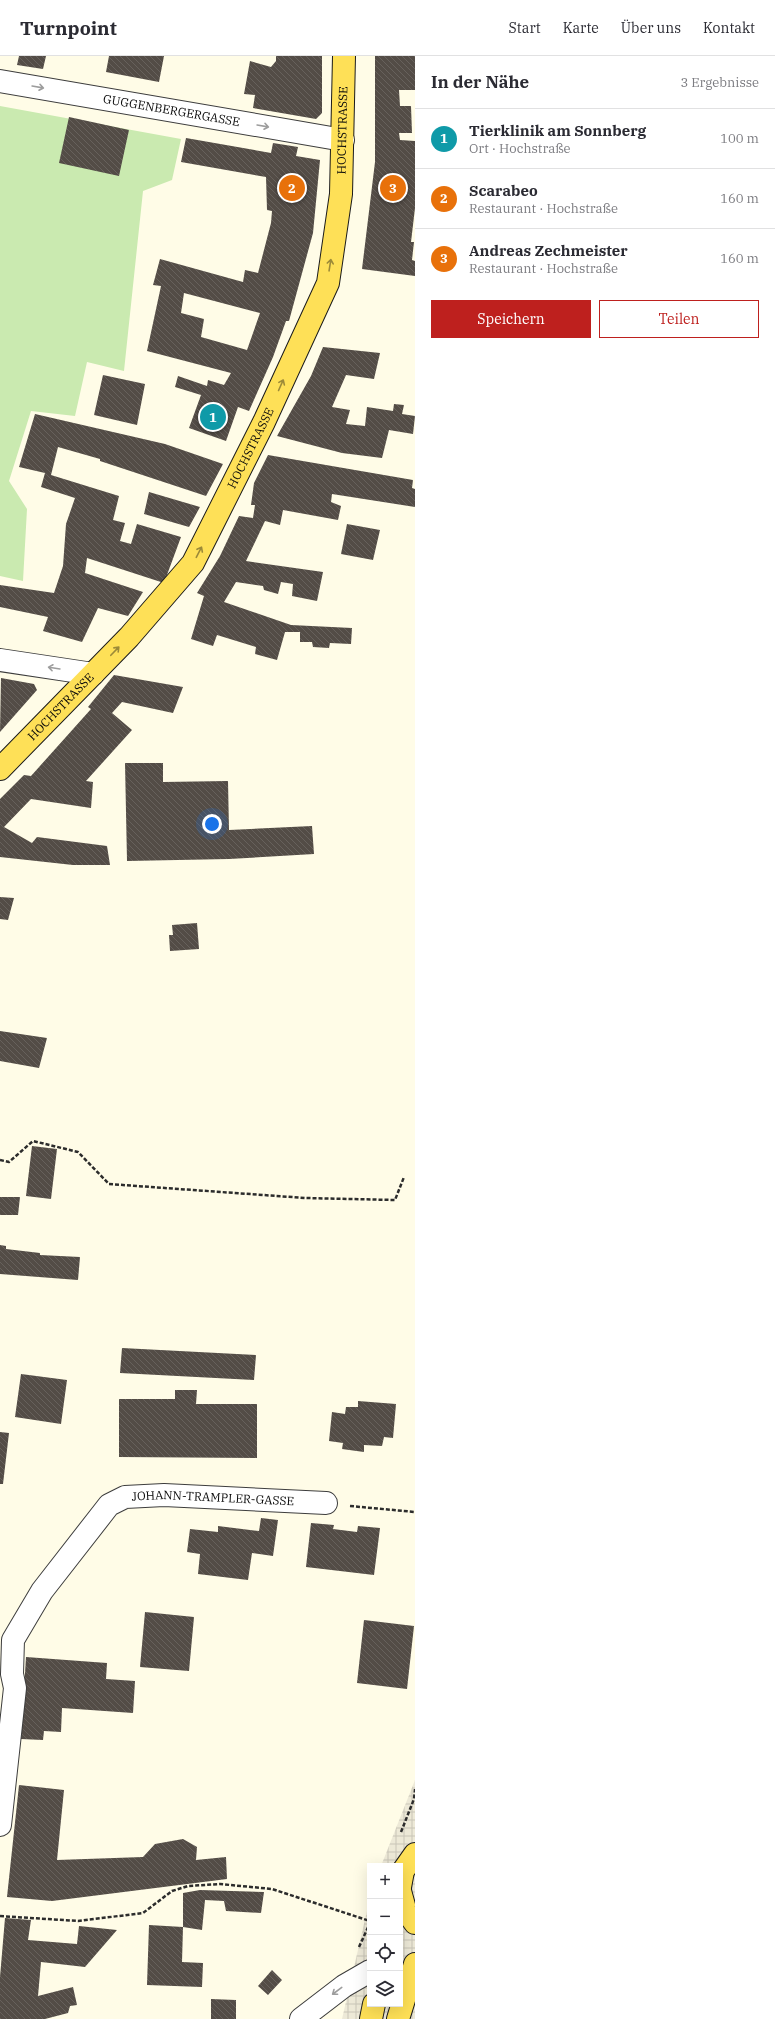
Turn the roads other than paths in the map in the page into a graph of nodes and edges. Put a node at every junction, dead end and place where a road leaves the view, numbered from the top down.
1 (344, 56) edge
2 (0, 81) edge
3 (343, 140) junction
4 (0, 660) edge
5 (93, 674) junction
6 (0, 769) edge
7 (326, 1503) road end
8 (6, 1673) edge
9 (0, 1825) edge
10 (415, 1854) edge
11 (403, 1875) edge
12 (401, 1899) edge
13 (408, 1923) edge
14 (415, 1964) edge
15 (367, 1973) edge
16 (373, 2007) edge
17 (301, 2019) edge
18 (371, 2019) edge
19 (398, 2019) edge

1 - 3 main road, HOCHSTRASSE
2 -> 3 street, GUGGENBERGERGASSE
5 -> 3 main road, HOCHSTRASSE
5 -> 4 street
5 - 6 main road, HOCHSTRASSE
7 - 8 street, JOHANN-TRAMPLER-GASSE
8 - 9 street, JOHANN-TRAMPLER-GASSE
10 - 11 main road
12 - 13 main road
14 - 19 main road
15 -> 17 street
16 - 18 main road

